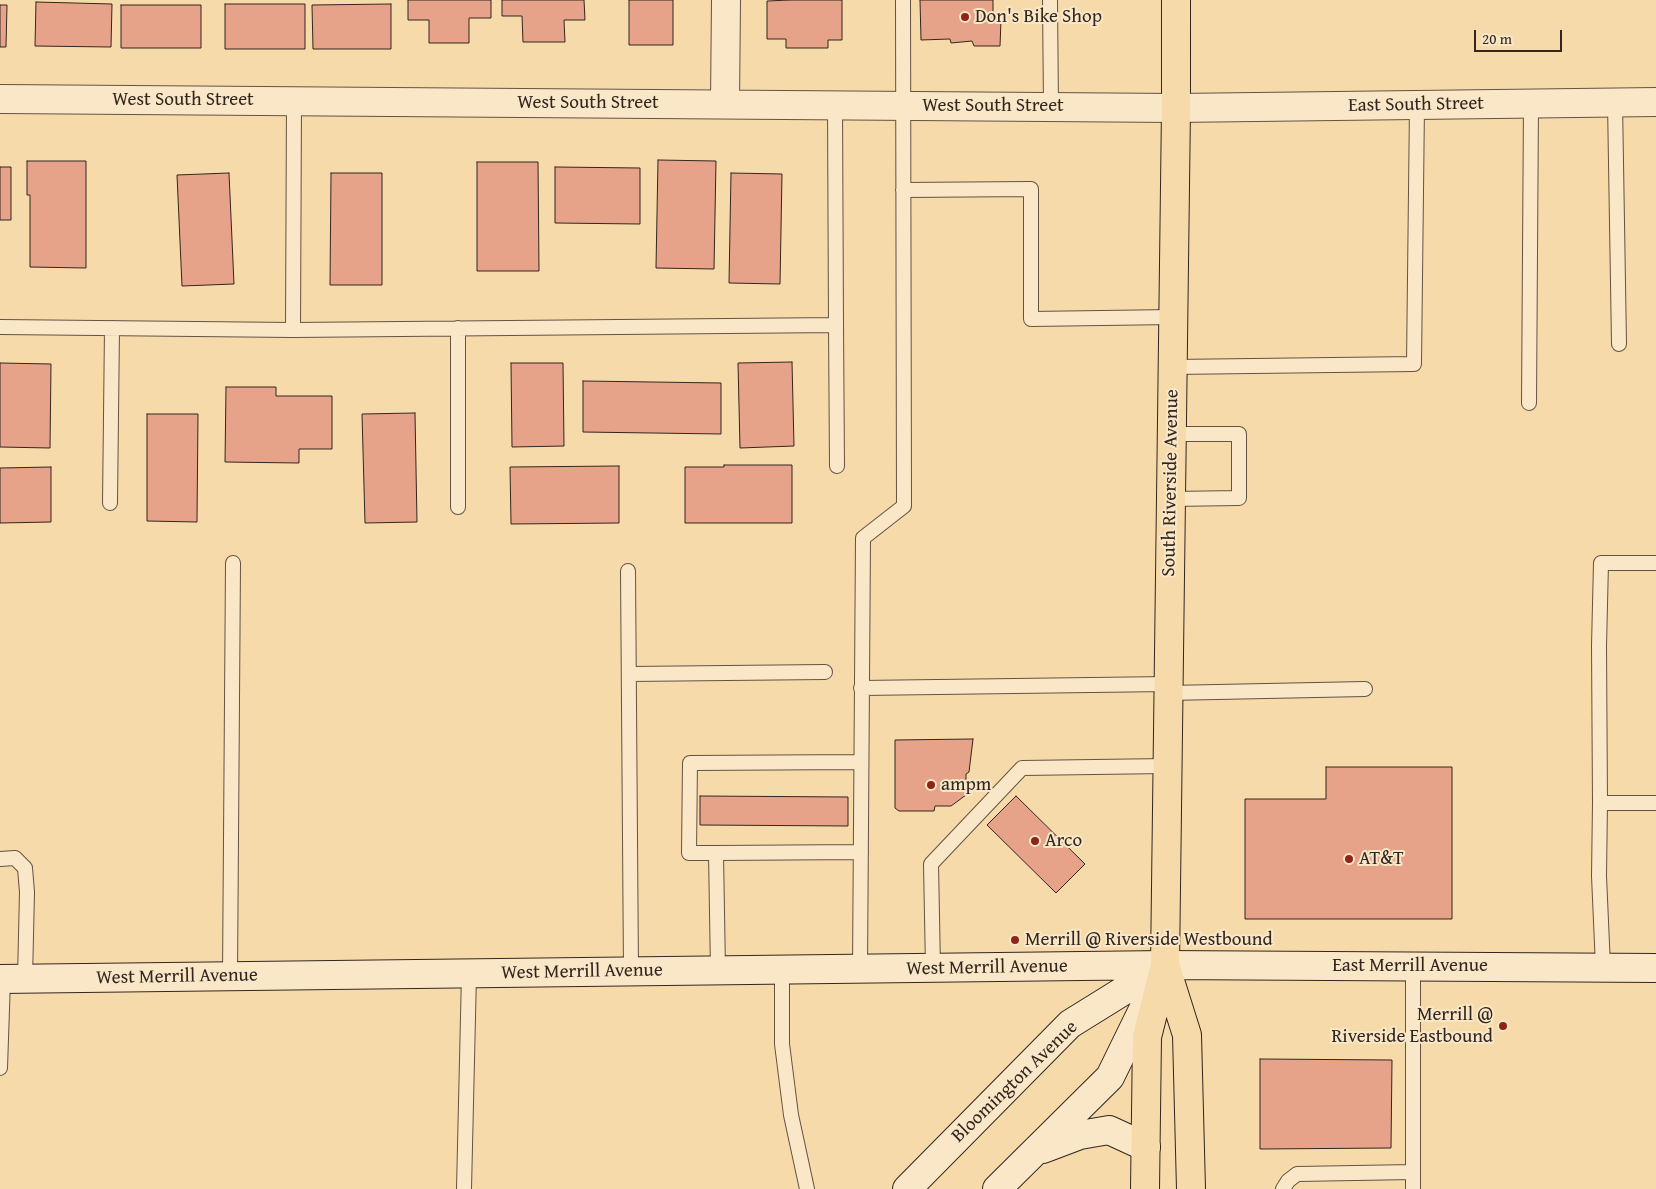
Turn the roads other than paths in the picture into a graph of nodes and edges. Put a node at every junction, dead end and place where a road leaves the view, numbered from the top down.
1 (726, 0) edge
2 (903, 0) edge
3 (1050, 0) edge
4 (1176, 0) edge
5 (0, 99) edge
6 (294, 101) junction
7 (1615, 102) junction
8 (1656, 102) edge
9 (725, 103) junction
10 (1531, 103) junction
11 (835, 104) junction
12 (903, 105) junction
13 (1417, 105) junction
14 (1051, 106) junction
15 (1176, 108) junction
16 (903, 190) junction
17 (1173, 317) junction
18 (836, 324) junction
19 (0, 326) edge
20 (112, 328) junction
21 (458, 328) junction
22 (293, 330) junction
23 (1619, 344) dead end
24 (1172, 367) junction
25 (1529, 403) dead end
26 (1172, 434) junction
27 (837, 466) dead end
28 (1171, 499) junction
29 (110, 503) dead end
30 (458, 507) dead end
31 (234, 563) dead end
32 (1656, 563) edge
33 (628, 571) dead end
34 (825, 672) dead end
35 (629, 674) junction
36 (861, 688) junction
37 (1168, 689) junction
38 (1365, 689) dead end
39 (861, 762) junction
40 (1167, 766) junction
41 (1600, 803) junction
42 (1656, 803) edge
43 (861, 852) junction
44 (716, 853) junction
45 (0, 859) edge
46 (1165, 965) junction
47 (1413, 966) junction
48 (1603, 967) junction
49 (932, 968) junction
50 (1656, 968) edge
51 (860, 969) junction
52 (782, 970) junction
53 (718, 971) junction
54 (631, 972) junction
55 (468, 974) junction
56 (230, 976) junction
57 (9, 979) edge
58 (0, 1068) edge
59 (1146, 1147) junction
60 (1034, 1152) junction
61 (1413, 1172) junction
62 (464, 1189) edge
63 (807, 1189) edge
64 (907, 1189) edge
65 (998, 1189) edge
66 (1146, 1189) edge
67 (1191, 1189) edge
68 (1283, 1189) edge
69 (1413, 1189) edge

1 - 9 main road
2 - 12 lane
3 - 14 lane
4 - 15 main road, South Riverside Avenue
5 - 6 main road, West South Street
6 - 9 main road, West South Street
6 - 22 lane
7 - 8 main road, East South Street
7 - 10 main road, East South Street
7 - 23 lane
9 - 11 main road, West South Street
10 - 13 main road, East South Street
10 - 25 lane
11 - 12 main road, West South Street
11 - 18 lane
12 - 14 main road, West South Street
12 - 16 lane
13 - 15 main road, East South Street
13 - 24 lane
14 - 15 main road, West South Street
15 - 17 main road, South Riverside Avenue
16 - 17 lane
16 - 36 lane
17 - 24 main road, South Riverside Avenue
18 - 21 lane
18 - 27 lane
19 - 20 lane
20 - 22 lane
20 - 29 lane
21 - 22 lane
21 - 30 lane
24 - 26 main road, South Riverside Avenue
26 - 28 main road, South Riverside Avenue
26 - 28 lane
28 - 37 main road, South Riverside Avenue
31 - 56 lane
32 - 41 lane
33 - 35 lane
34 - 35 lane
35 - 54 lane
36 - 37 lane
36 - 39 lane
37 - 38 lane
37 - 40 main road, South Riverside Avenue
39 - 43 lane
39 - 44 lane
40 - 46 main road, South Riverside Avenue
40 - 49 lane
41 - 42 lane
41 - 48 lane
43 - 44 lane
43 - 51 lane
44 - 53 lane
45 - 57 lane
46 - 47 main road, East Merrill Avenue
46 - 49 main road, West Merrill Avenue
46 - 59 main road, South Riverside Avenue
46 - 60 main road
46 - 64 main road, Bloomington Avenue
46 - 67 main road, South Riverside Avenue
47 - 48 main road, East Merrill Avenue
47 - 61 lane
48 - 50 main road, East Merrill Avenue
49 - 51 main road, West Merrill Avenue
51 - 52 main road, West Merrill Avenue
52 - 53 main road, West Merrill Avenue
52 - 63 lane
53 - 54 main road, West Merrill Avenue
54 - 55 main road, West Merrill Avenue
55 - 56 main road, West Merrill Avenue
55 - 62 lane
56 - 57 main road, West Merrill Avenue
57 - 58 lane
59 - 60 main road
59 - 66 main road, South Riverside Avenue
60 - 65 main road
61 - 68 lane
61 - 69 lane

